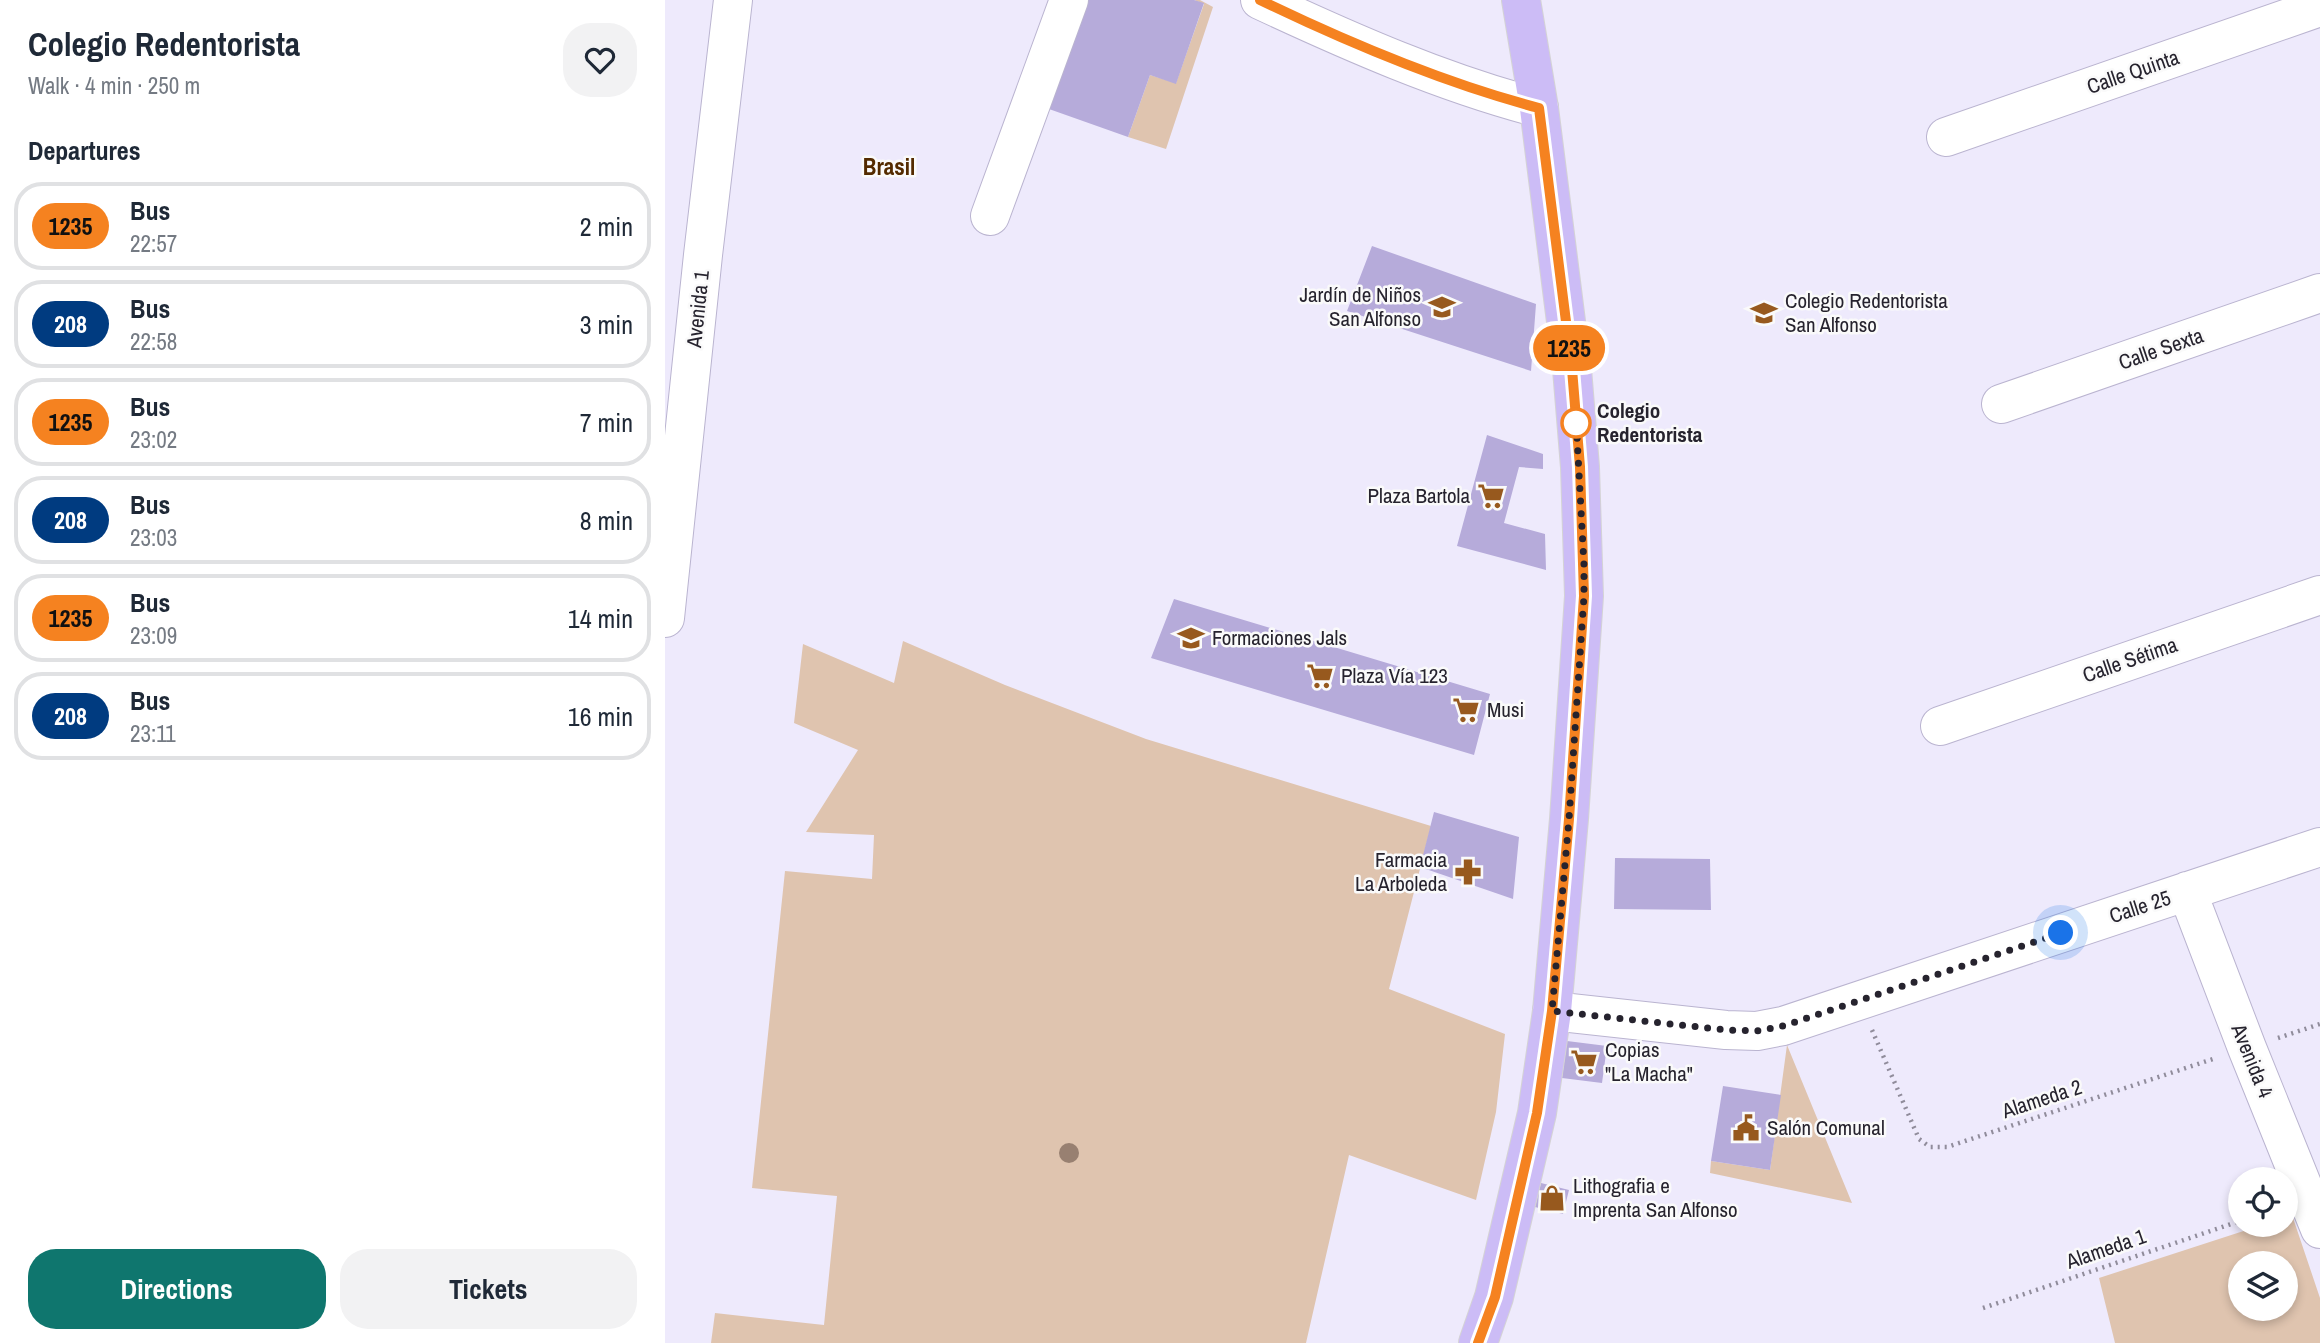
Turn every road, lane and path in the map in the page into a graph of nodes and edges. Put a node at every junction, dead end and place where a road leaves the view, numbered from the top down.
1 (733, 0) edge
2 (1069, 0) edge
3 (1260, 0) edge
4 (1521, 0) edge
5 (2320, 7) edge
6 (1539, 108) junction
7 (1947, 137) dead end
8 (991, 216) dead end
9 (2320, 293) edge
10 (678, 378) edge
11 (2001, 404) dead end
12 (2320, 595) edge
13 (665, 618) edge
14 (1940, 726) dead end
15 (2320, 847) edge
16 (2187, 891) junction
17 (1859, 1000) junction
18 (1552, 1011) junction
19 (2320, 1024) edge
20 (2246, 1048) junction
21 (2228, 1225) edge
22 (2320, 1229) edge
23 (1983, 1308) dead end
24 (1478, 1343) edge

1 - 10 street, Avenida 1
2 - 8 street
3 - 6 street
4 - 6 main road
5 - 7 street, Calle Quinta
6 - 18 main road
9 - 11 street, Calle Sexta
10 - 13 street, Avenida 1
12 - 14 street, Calle Sétima
15 - 16 street, Calle 25
16 - 17 street, Calle 25
16 - 20 street, Avenida 4
17 - 18 street, Calle 25
17 - 20 path, Alameda 2
18 - 24 main road
19 - 20 path, Alameda 2
20 - 22 street, Avenida 4
21 - 23 path, Alameda 1

